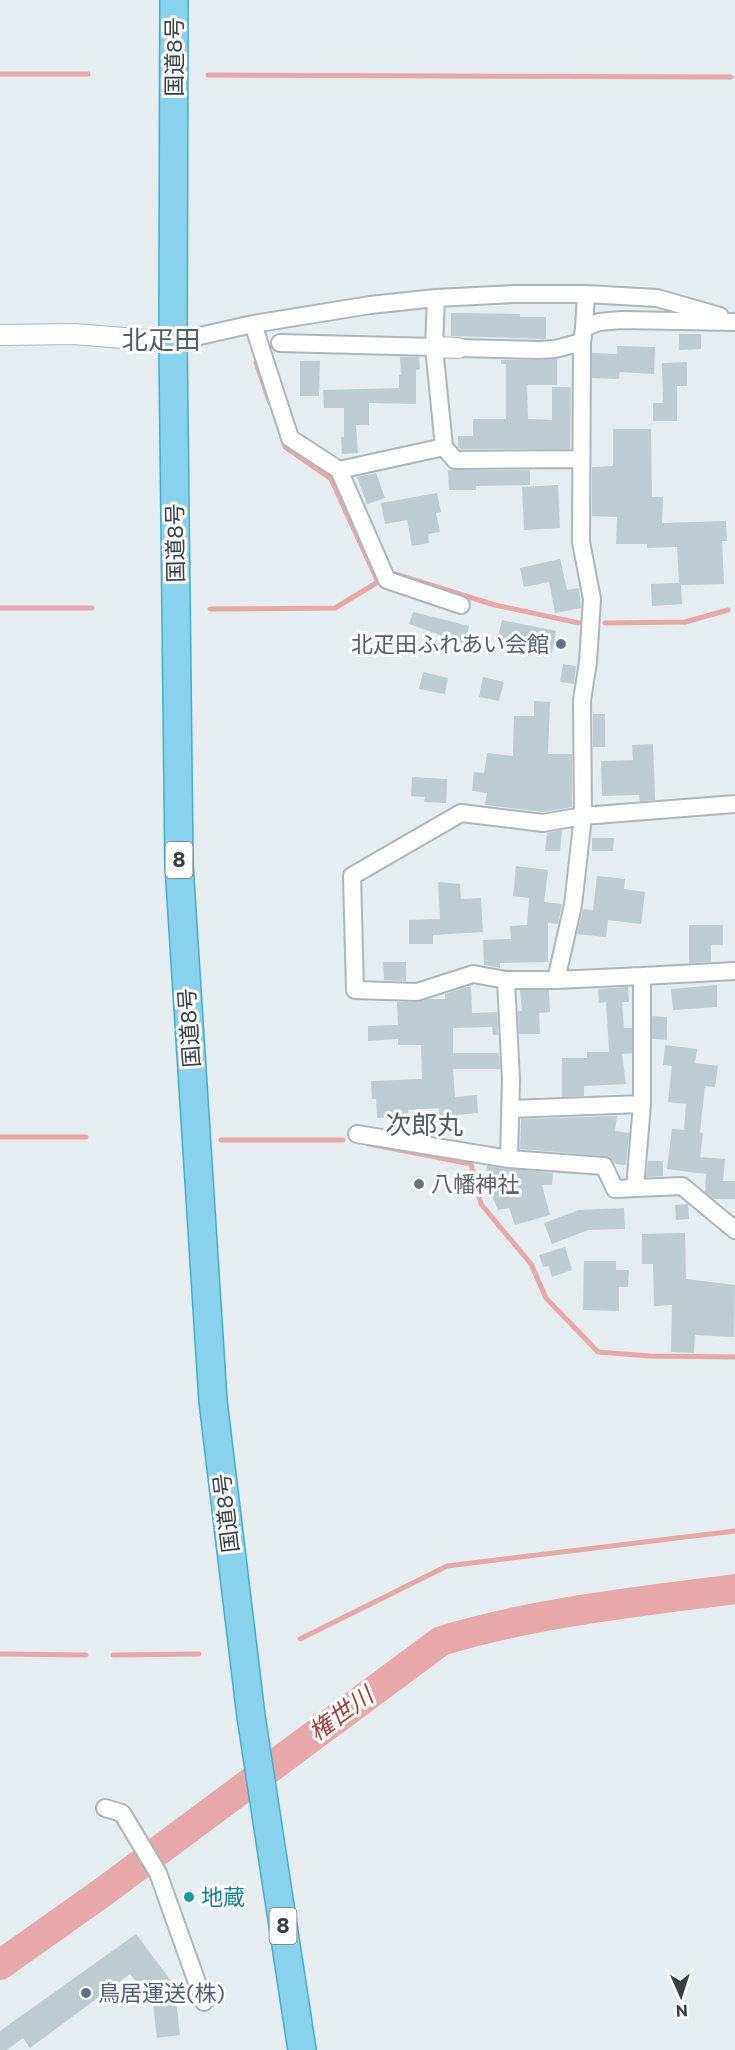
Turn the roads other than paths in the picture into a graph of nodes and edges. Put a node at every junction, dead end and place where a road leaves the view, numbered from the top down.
1 (174, 0) edge
2 (585, 294) junction
3 (436, 298) junction
4 (735, 321) edge
5 (253, 324) junction
6 (0, 335) edge
7 (583, 335) junction
8 (173, 342) junction
9 (280, 343) dead end
10 (434, 347) junction
11 (458, 348) joint
12 (444, 447) junction
13 (581, 459) junction
14 (339, 470) junction
15 (461, 605) dead end
16 (735, 804) edge
17 (583, 816) junction
18 (735, 971) edge
19 (642, 976) junction
20 (506, 980) junction
21 (556, 981) junction
22 (642, 1104) junction
23 (510, 1109) junction
24 (357, 1134) dead end
25 (509, 1159) junction
26 (635, 1188) junction
27 (735, 1230) edge
28 (105, 1808) dead end
29 (204, 2002) dead end
30 (302, 2050) edge

1 - 8 highway, 国道8号 / 8
2 - 3 street
2 - 4 street
2 - 7 street
3 - 5 street
3 - 10 street
4 - 7 street
5 - 8 street
5 - 14 street
6 - 8 street
7 - 11 street
7 - 13 street
8 - 30 highway, 国道8号 / 8
9 - 10 street
10 - 11 street
10 - 12 street
12 - 13 street
12 - 14 street
13 - 17 street
14 - 15 street
16 - 17 street
17 - 20 street
17 - 21 street
18 - 19 street
19 - 21 street
19 - 22 street
20 - 21 street
20 - 23 street
22 - 23 street
22 - 26 street
23 - 25 street
24 - 25 street
25 - 26 street
26 - 27 street
28 - 29 street

